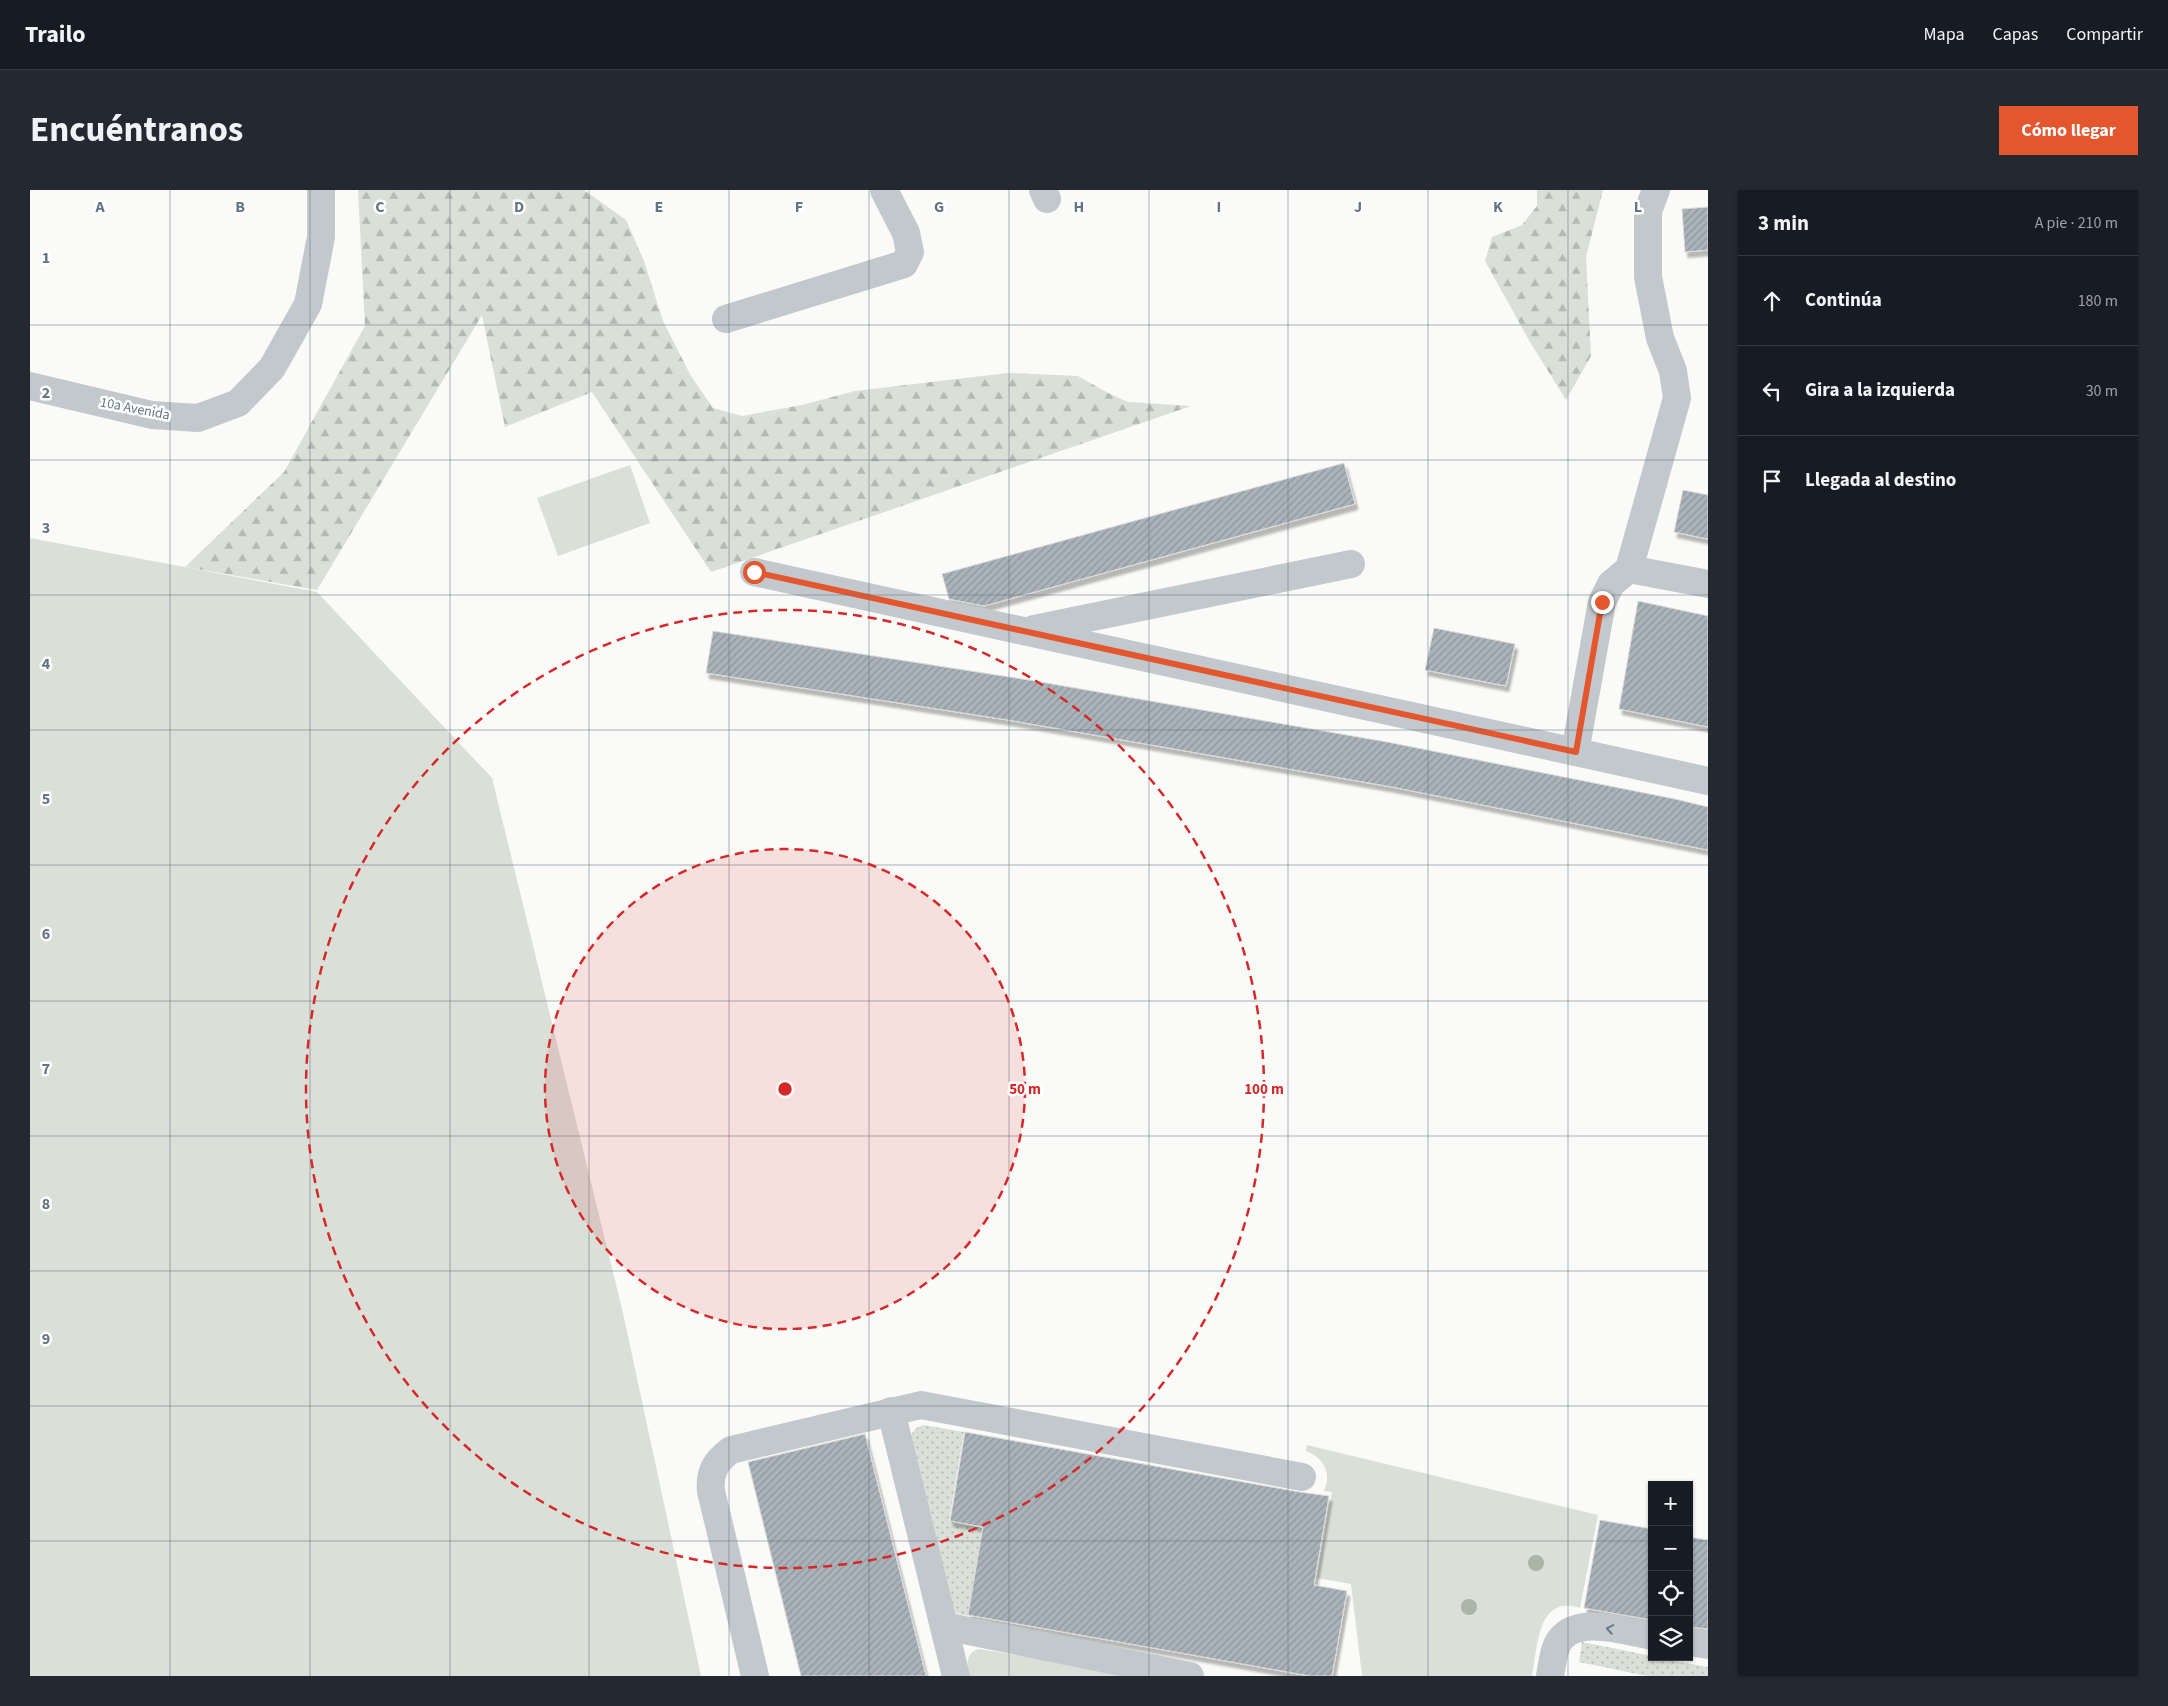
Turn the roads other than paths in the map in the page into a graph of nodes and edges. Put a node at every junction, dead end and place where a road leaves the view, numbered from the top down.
1 (321, 190) edge
2 (884, 190) edge
3 (1656, 190) edge
4 (726, 319) dead end
5 (30, 386) edge
6 (1351, 564) dead end
7 (1630, 568) junction
8 (754, 572) dead end
9 (1708, 584) edge
10 (1025, 631) junction
11 (1576, 752) junction
12 (1708, 782) edge
13 (890, 1411) junction
14 (1302, 1477) dead end
15 (944, 1626) junction
16 (1648, 1635) edge
17 (1693, 1643) edge
18 (1708, 1645) edge
19 (755, 1676) edge
20 (956, 1676) edge
21 (1190, 1676) edge
22 (1550, 1676) edge

1 - 5 street, 10a Avenida
2 - 4 street
3 - 7 street
6 - 10 street
7 - 9 street
7 - 11 street
8 - 10 street
10 - 11 street
11 - 12 street
13 - 14 street
13 - 15 street
13 - 19 street
15 - 20 street
15 - 21 street
16 -> 22 street
17 - 18 street

